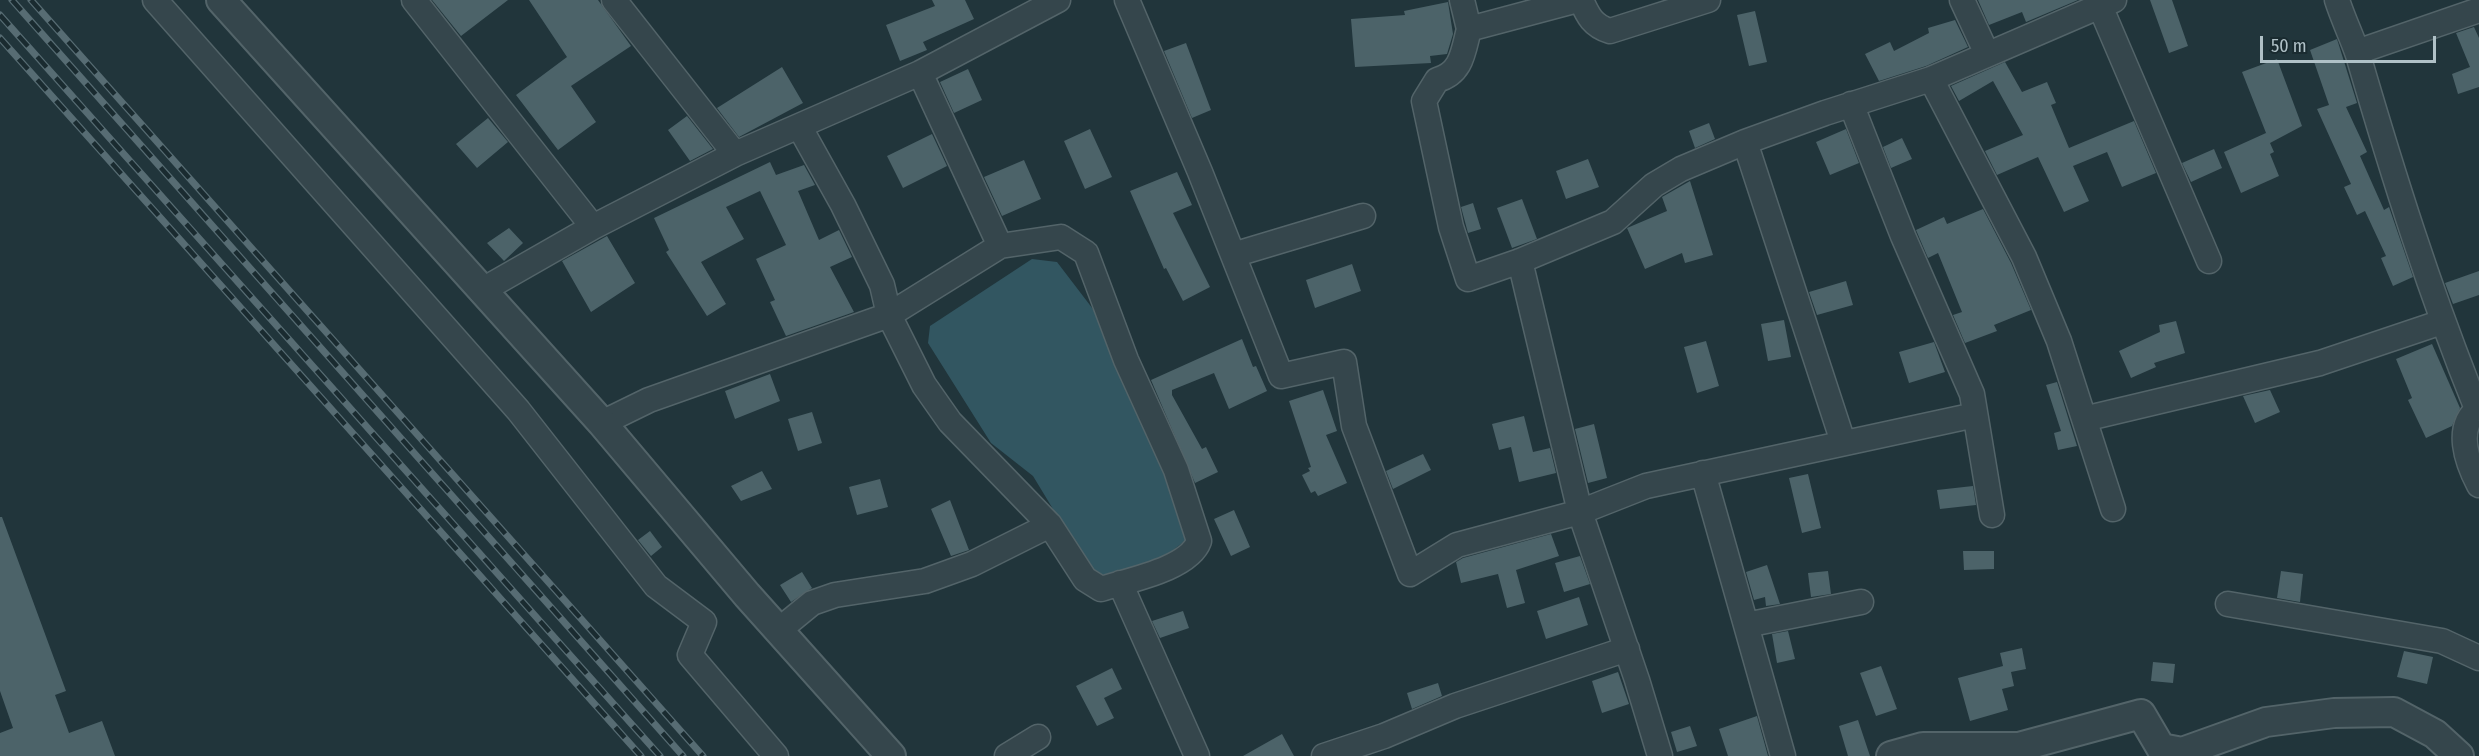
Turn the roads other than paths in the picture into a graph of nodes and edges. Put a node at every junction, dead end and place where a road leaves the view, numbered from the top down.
1 (155, 0) edge
2 (221, 0) edge
3 (414, 0) edge
4 (614, 0) edge
5 (1058, 0) edge
6 (1126, 0) edge
7 (1462, 0) edge
8 (1579, 0) edge
9 (1708, 0) edge
10 (1962, 0) edge
11 (2337, 0) edge
12 (2107, 3) edge
13 (2479, 10) edge
14 (1469, 29) junction
15 (2357, 52) junction
16 (1987, 54) junction
17 (921, 73) junction
18 (1931, 79) junction
19 (1851, 104) junction
20 (799, 126) junction
21 (1745, 141) junction
22 (735, 154) junction
23 (1363, 216) dead end
24 (593, 226) junction
25 (1000, 246) junction
26 (1233, 255) junction
27 (1520, 261) junction
28 (2209, 261) dead end
29 (481, 291) junction
30 (889, 315) junction
31 (2442, 322) junction
32 (2478, 409) edge
33 (1975, 416) junction
34 (2084, 419) junction
35 (602, 423) junction
36 (1843, 442) junction
37 (1702, 473) junction
38 (2479, 485) edge
39 (2113, 509) dead end
40 (1580, 512) junction
41 (1992, 515) dead end
42 (1050, 525) junction
43 (1120, 583) junction
44 (1861, 602) dead end
45 (2228, 604) dead end
46 (1746, 625) junction
47 (779, 630) junction
48 (1627, 649) junction
49 (2479, 658) edge
50 (1038, 737) dead end
51 (1905, 754) edge
52 (776, 756) edge
53 (891, 756) edge
54 (1007, 756) edge
55 (1197, 756) edge
56 (1324, 756) edge
57 (1660, 756) edge
58 (1783, 756) edge
59 (2459, 756) edge

1 - 52 street
2 - 29 street
3 - 24 street
4 - 22 street
5 - 17 street
6 - 26 street
7 - 14 street
8 - 9 street
8 - 14 street
10 - 16 street
11 - 15 street
12 - 16 street
12 - 28 street
13 - 15 street
14 - 27 street
15 - 31 street
16 - 18 street
17 - 20 street
17 - 25 street
18 - 19 street
18 - 34 street
19 - 21 street
19 - 33 street
20 - 22 street
20 - 30 street
21 - 27 street
21 - 36 street
22 - 24 street
23 - 26 street
24 - 29 street
25 - 30 street
25 - 43 street
26 - 40 street
27 - 40 street
29 - 35 street
30 - 35 street
30 - 42 street
31 - 32 street
31 - 34 street
32 - 38 street
33 - 36 street
33 - 41 street
34 - 39 street
35 - 47 street
36 - 37 street
37 - 40 street
37 - 46 street
40 - 48 street
42 - 43 street
42 - 47 street
43 - 55 street
44 - 46 street
45 - 49 street
46 - 58 street
47 - 53 street
48 - 56 street
48 - 57 street
50 - 54 street
51 - 59 street

